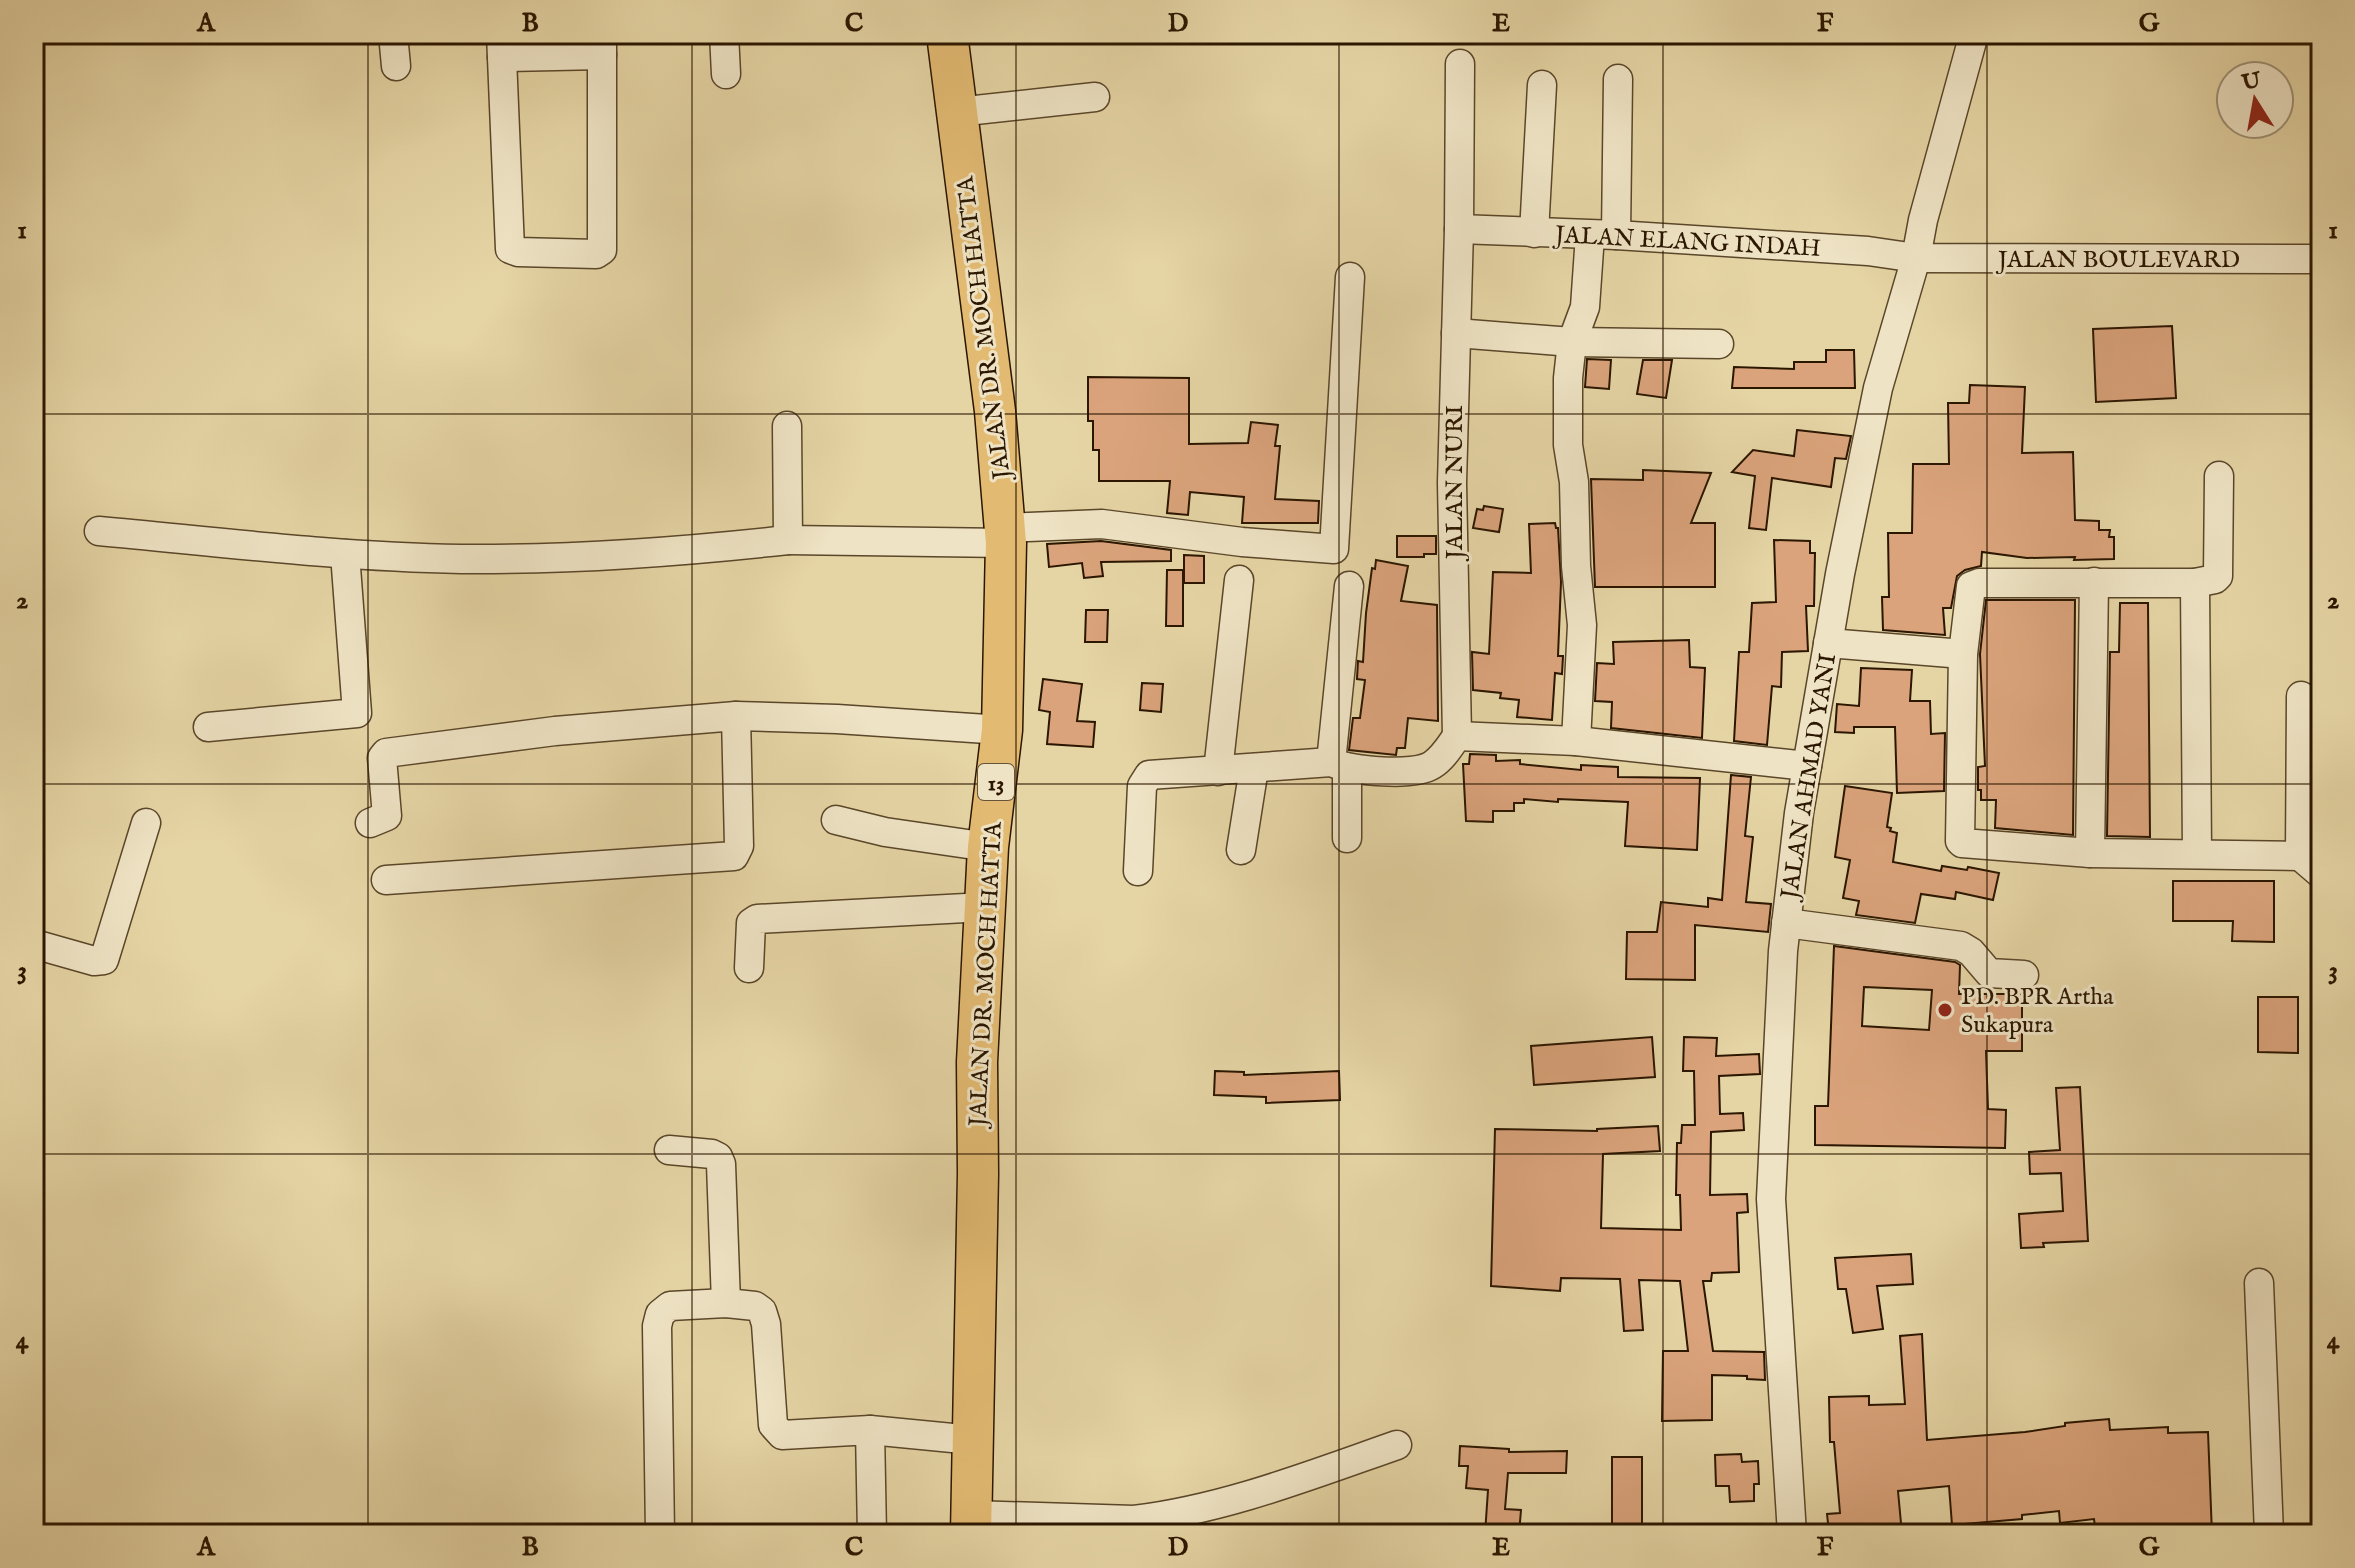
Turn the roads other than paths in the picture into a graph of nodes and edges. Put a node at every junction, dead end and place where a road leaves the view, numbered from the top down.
1 (393, 34) edge
2 (724, 34) edge
3 (947, 34) edge
4 (1974, 34) edge
5 (602, 44) edge
6 (502, 45) edge
7 (1460, 64) dead end
8 (396, 66) dead end
9 (726, 74) dead end
10 (1618, 79) dead end
11 (1542, 85) dead end
12 (1095, 97) dead end
13 (957, 112) junction
14 (1459, 229) junction
15 (1534, 233) junction
16 (1603, 235) junction
17 (1916, 258) junction
18 (2321, 259) edge
19 (1350, 277) dead end
20 (1456, 333) junction
21 (1572, 342) junction
22 (1719, 344) dead end
23 (787, 426) dead end
24 (2219, 476) dead end
25 (99, 531) dead end
26 (1006, 536) junction
27 (788, 540) junction
28 (345, 554) junction
29 (1239, 580) dead end
30 (2094, 582) junction
31 (2195, 583) junction
32 (1349, 586) dead end
33 (1828, 643) junction
34 (1963, 654) junction
35 (2301, 696) dead end
36 (736, 716) junction
37 (208, 727) dead end
38 (1002, 730) junction
39 (1457, 736) junction
40 (1576, 741) junction
41 (1339, 766) junction
42 (1807, 766) junction
43 (1254, 768) junction
44 (1218, 771) junction
45 (2311, 785) edge
46 (836, 820) dead end
47 (146, 823) dead end
48 (370, 823) dead end
49 (1347, 838) dead end
50 (988, 847) junction
51 (1241, 850) dead end
52 (2090, 853) junction
53 (2197, 854) junction
54 (2311, 865) edge
55 (1138, 871) dead end
56 (386, 880) dead end
57 (985, 907) junction
58 (1786, 923) junction
59 (34, 944) edge
60 (749, 968) dead end
61 (2024, 975) dead end
62 (669, 1150) dead end
63 (2259, 1283) dead end
64 (726, 1303) junction
65 (870, 1430) junction
66 (973, 1440) junction
67 (1397, 1445) dead end
68 (971, 1524) edge
69 (660, 1534) edge
70 (872, 1534) edge
71 (1792, 1534) edge
72 (2269, 1534) edge

1 - 8 street
2 - 9 street
3 - 13 highway, JALAN DR. MOCH HATTA / 13
4 - 17 street, JALAN AHMAD YANI
5 - 6 street
5 - 6 street
7 - 14 street, JALAN NURI
10 - 16 street
11 - 15 street
12 - 13 street
13 - 26 highway, JALAN DR. MOCH HATTA / 13
14 - 15 street, JALAN ELANG INDAH
14 - 20 street, JALAN NURI
15 - 16 street, JALAN ELANG INDAH
16 - 17 street, JALAN ELANG INDAH
16 - 21 street
17 - 18 street, JALAN BOULEVARD
17 - 33 street, JALAN AHMAD YANI
19 - 26 street
20 - 21 street
20 - 39 street, JALAN NURI
21 - 22 street
21 - 40 street
23 - 27 street
24 - 31 street
25 - 28 street
26 - 27 street
26 - 38 highway, JALAN DR. MOCH HATTA / 13
27 - 28 street
28 - 37 street
29 - 44 street
30 - 31 street
30 - 34 street
30 - 52 street
31 - 53 street
32 - 41 street
33 - 34 street
33 - 42 street, JALAN AHMAD YANI
34 - 52 street
35 - 45 street
36 - 38 street
36 - 48 street
36 - 56 street
38 - 50 highway, JALAN DR. MOCH HATTA / 13
39 - 40 street
39 - 41 street
40 - 42 street
41 - 43 street
41 - 49 street
42 - 58 street, JALAN AHMAD YANI
43 - 44 street
43 - 51 street
44 - 55 street
45 - 54 street
46 - 50 street
47 - 59 street
50 - 57 highway, JALAN DR. MOCH HATTA / 13
52 - 53 street
53 - 54 street
57 - 60 street
57 - 66 highway, JALAN DR. MOCH HATTA / 13
58 - 61 street
58 - 71 street, JALAN AHMAD YANI
62 - 64 street
63 - 72 street
64 - 65 street
64 - 69 street
65 - 66 street
65 - 70 street
66 - 68 highway, JALAN DR. MOCH HATTA / 13
67 - 68 street

